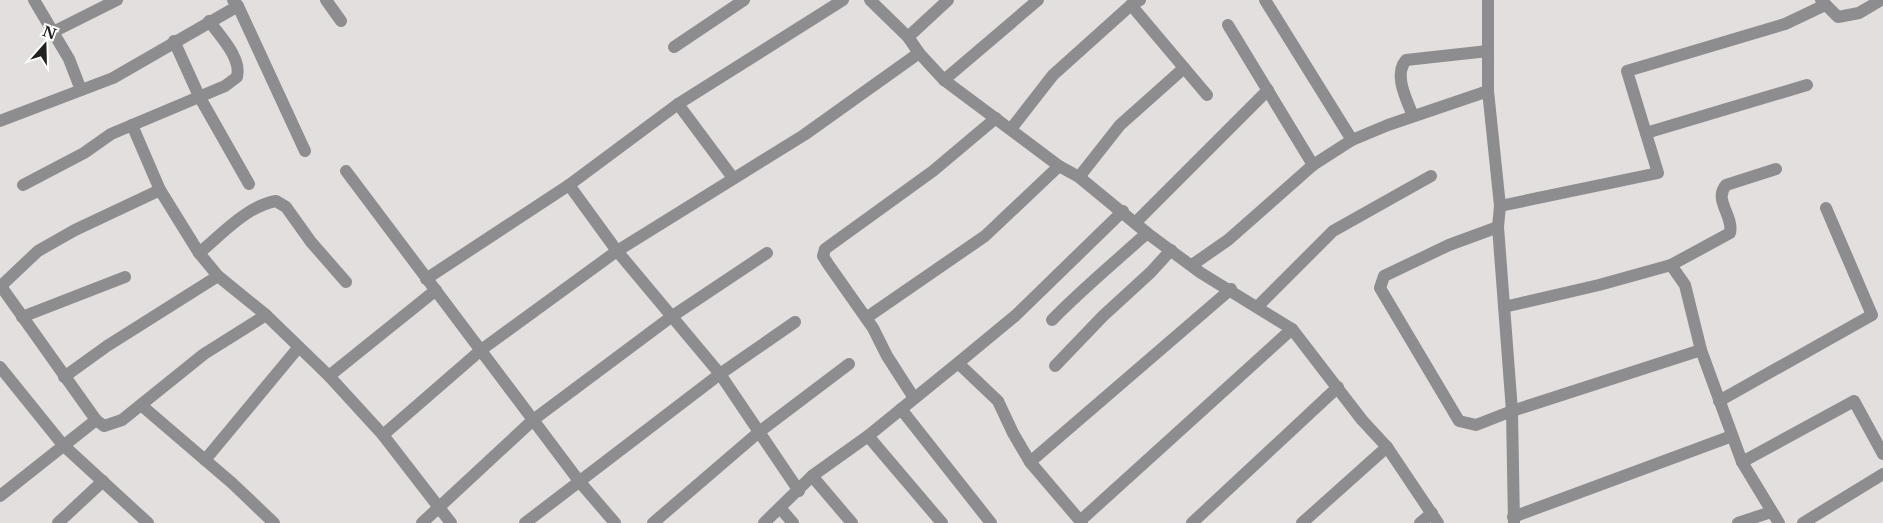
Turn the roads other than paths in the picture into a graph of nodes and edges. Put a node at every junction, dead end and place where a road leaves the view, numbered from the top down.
1 (34, 0) edge
2 (117, 0) edge
3 (326, 0) edge
4 (744, 0) edge
5 (843, 0) edge
6 (870, 0) edge
7 (948, 0) edge
8 (1038, 0) edge
9 (1265, 0) edge
10 (1488, 0) edge
11 (1882, 0) edge
12 (1136, 2) edge
13 (1823, 2) edge
14 (235, 3) edge
15 (209, 21) junction
16 (341, 21) dead end
17 (1228, 25) dead end
18 (53, 32) junction
19 (908, 37) junction
20 (174, 41) junction
21 (674, 47) dead end
22 (1488, 51) junction
23 (919, 53) junction
24 (1184, 68) junction
25 (944, 80) junction
26 (1808, 85) dead end
27 (81, 90) junction
28 (1268, 90) junction
29 (1488, 91) junction
30 (1206, 95) dead end
31 (199, 96) junction
32 (678, 104) junction
33 (1413, 116) junction
34 (996, 118) junction
35 (1, 119) edge
36 (132, 125) junction
37 (1011, 129) junction
38 (1646, 133) junction
39 (1352, 140) junction
40 (305, 151) dead end
41 (1312, 165) junction
42 (1059, 166) junction
43 (1776, 169) dead end
44 (346, 171) dead end
45 (1079, 176) junction
46 (1432, 176) dead end
47 (733, 178) junction
48 (249, 184) dead end
49 (22, 185) dead end
50 (569, 185) junction
51 (160, 190) junction
52 (1500, 206) junction
53 (1826, 208) dead end
54 (1123, 211) junction
55 (1135, 223) junction
56 (1498, 227) junction
57 (1146, 233) junction
58 (617, 250) junction
59 (1171, 250) junction
60 (199, 252) junction
61 (767, 253) dead end
62 (1192, 265) junction
63 (1671, 265) junction
64 (218, 276) junction
65 (125, 277) dead end
66 (426, 279) junction
67 (346, 282) dead end
68 (0, 286) edge
69 (1230, 289) junction
70 (436, 290) junction
71 (1257, 307) junction
72 (1504, 307) junction
73 (266, 315) junction
74 (22, 317) junction
75 (671, 317) junction
76 (866, 318) junction
77 (1052, 320) dead end
78 (795, 322) dead end
79 (1292, 329) junction
80 (298, 348) junction
81 (481, 350) junction
82 (1701, 350) junction
83 (958, 363) junction
84 (849, 364) dead end
85 (0, 366) edge
86 (1055, 366) dead end
87 (720, 374) junction
88 (329, 376) junction
89 (64, 377) junction
90 (1338, 387) junction
91 (914, 398) junction
92 (1719, 401) junction
93 (141, 405) junction
94 (901, 409) junction
95 (1512, 411) junction
96 (96, 420) junction
97 (533, 420) junction
98 (759, 432) junction
99 (383, 435) junction
100 (868, 436) junction
101 (1732, 436) junction
102 (63, 445) junction
103 (1387, 447) junction
104 (1883, 454) edge
105 (205, 460) junction
106 (1030, 462) junction
107 (1742, 462) junction
108 (1883, 474) edge
109 (812, 476) junction
110 (103, 481) junction
111 (579, 481) junction
112 (799, 491) junction
113 (0, 496) edge
114 (438, 508) junction
115 (781, 509) junction
116 (1771, 512) junction
117 (1435, 518) edge
118 (1513, 520) edge
119 (1081, 522) edge
120 (58, 523) edge
121 (148, 523) edge
122 (274, 523) edge
123 (422, 523) edge
124 (451, 523) edge
125 (526, 523) edge
126 (615, 523) edge
127 (653, 523) edge
128 (764, 523) edge
129 (793, 523) edge
130 (852, 523) edge
131 (942, 523) edge
132 (991, 523) edge
133 (1192, 523) edge
134 (1302, 523) edge
135 (1420, 523) edge
136 (1738, 523) edge
137 (1779, 523) edge
138 (1803, 523) edge

1 - 18 street
2 - 18 street
3 - 16 street
4 - 21 street
5 - 32 street
6 - 19 street
7 - 19 street
8 - 25 street
9 - 39 street
10 - 22 street
11 - 13 street
12 - 24 street
12 - 37 street
13 - 38 street
14 - 15 street
14 - 40 street
15 - 20 street
15 - 31 street
17 - 28 street
18 - 27 street
19 - 23 street
20 - 27 street
20 - 31 street
22 - 29 street
22 - 33 street
23 - 25 street
23 - 47 street
24 - 30 street
24 - 45 street
25 - 34 street
26 - 38 street
27 - 35 street
28 - 41 street
28 - 55 street
29 - 33 street
29 - 52 street
31 - 36 street
31 - 48 street
32 - 47 street
32 - 50 street
33 - 39 street
34 - 37 street
34 - 76 street
36 - 49 street
36 - 51 street
37 - 42 street
38 - 52 street
39 - 41 street
41 - 62 street
42 - 45 street
42 - 76 street
43 - 63 street
44 - 66 street
45 - 54 street
46 - 71 street
47 - 58 street
50 - 58 street
50 - 66 street
51 - 60 street
51 - 68 street
52 - 56 street
53 - 92 street
54 - 55 street
54 - 83 street
55 - 57 street
56 - 72 street
56 - 95 street
57 - 59 street
57 - 77 street
58 - 75 street
58 - 81 street
59 - 62 street
59 - 86 street
60 - 64 street
60 - 67 street
61 - 75 street
62 - 69 street
63 - 72 street
63 - 82 street
64 - 73 street
64 - 89 street
65 - 74 street
66 - 70 street
68 - 74 street
69 - 71 street
69 - 106 street
70 - 81 street
70 - 88 street
71 - 79 street
72 - 95 street
73 - 80 street
73 - 93 street
74 - 89 street
75 - 87 street
75 - 97 street
76 - 91 street
78 - 87 street
79 - 90 street
79 - 119 street
80 - 88 street
80 - 105 street
81 - 97 street
81 - 99 street
82 - 92 street
82 - 95 street
83 - 91 street
83 - 106 street
84 - 98 street
85 - 102 street
87 - 98 street
87 - 111 street
88 - 99 street
89 - 96 street
90 - 103 street
90 - 133 street
91 - 94 street
92 - 101 street
93 - 96 street
93 - 105 street
94 - 100 street
94 - 132 street
95 - 118 street
96 - 102 street
97 - 111 street
97 - 114 street
98 - 112 street
98 - 127 street
99 - 114 street
100 - 109 street
100 - 131 street
101 - 107 street
101 - 118 street
102 - 110 street
102 - 113 street
103 - 117 street
103 - 134 street
104 - 107 street
105 - 122 street
106 - 119 street
107 - 116 street
108 - 138 street
109 - 112 street
109 - 130 street
110 - 120 street
110 - 121 street
111 - 125 street
111 - 126 street
112 - 115 street
114 - 123 street
114 - 124 street
115 - 128 street
115 - 129 street
116 - 136 street
116 - 137 street
117 - 135 street

